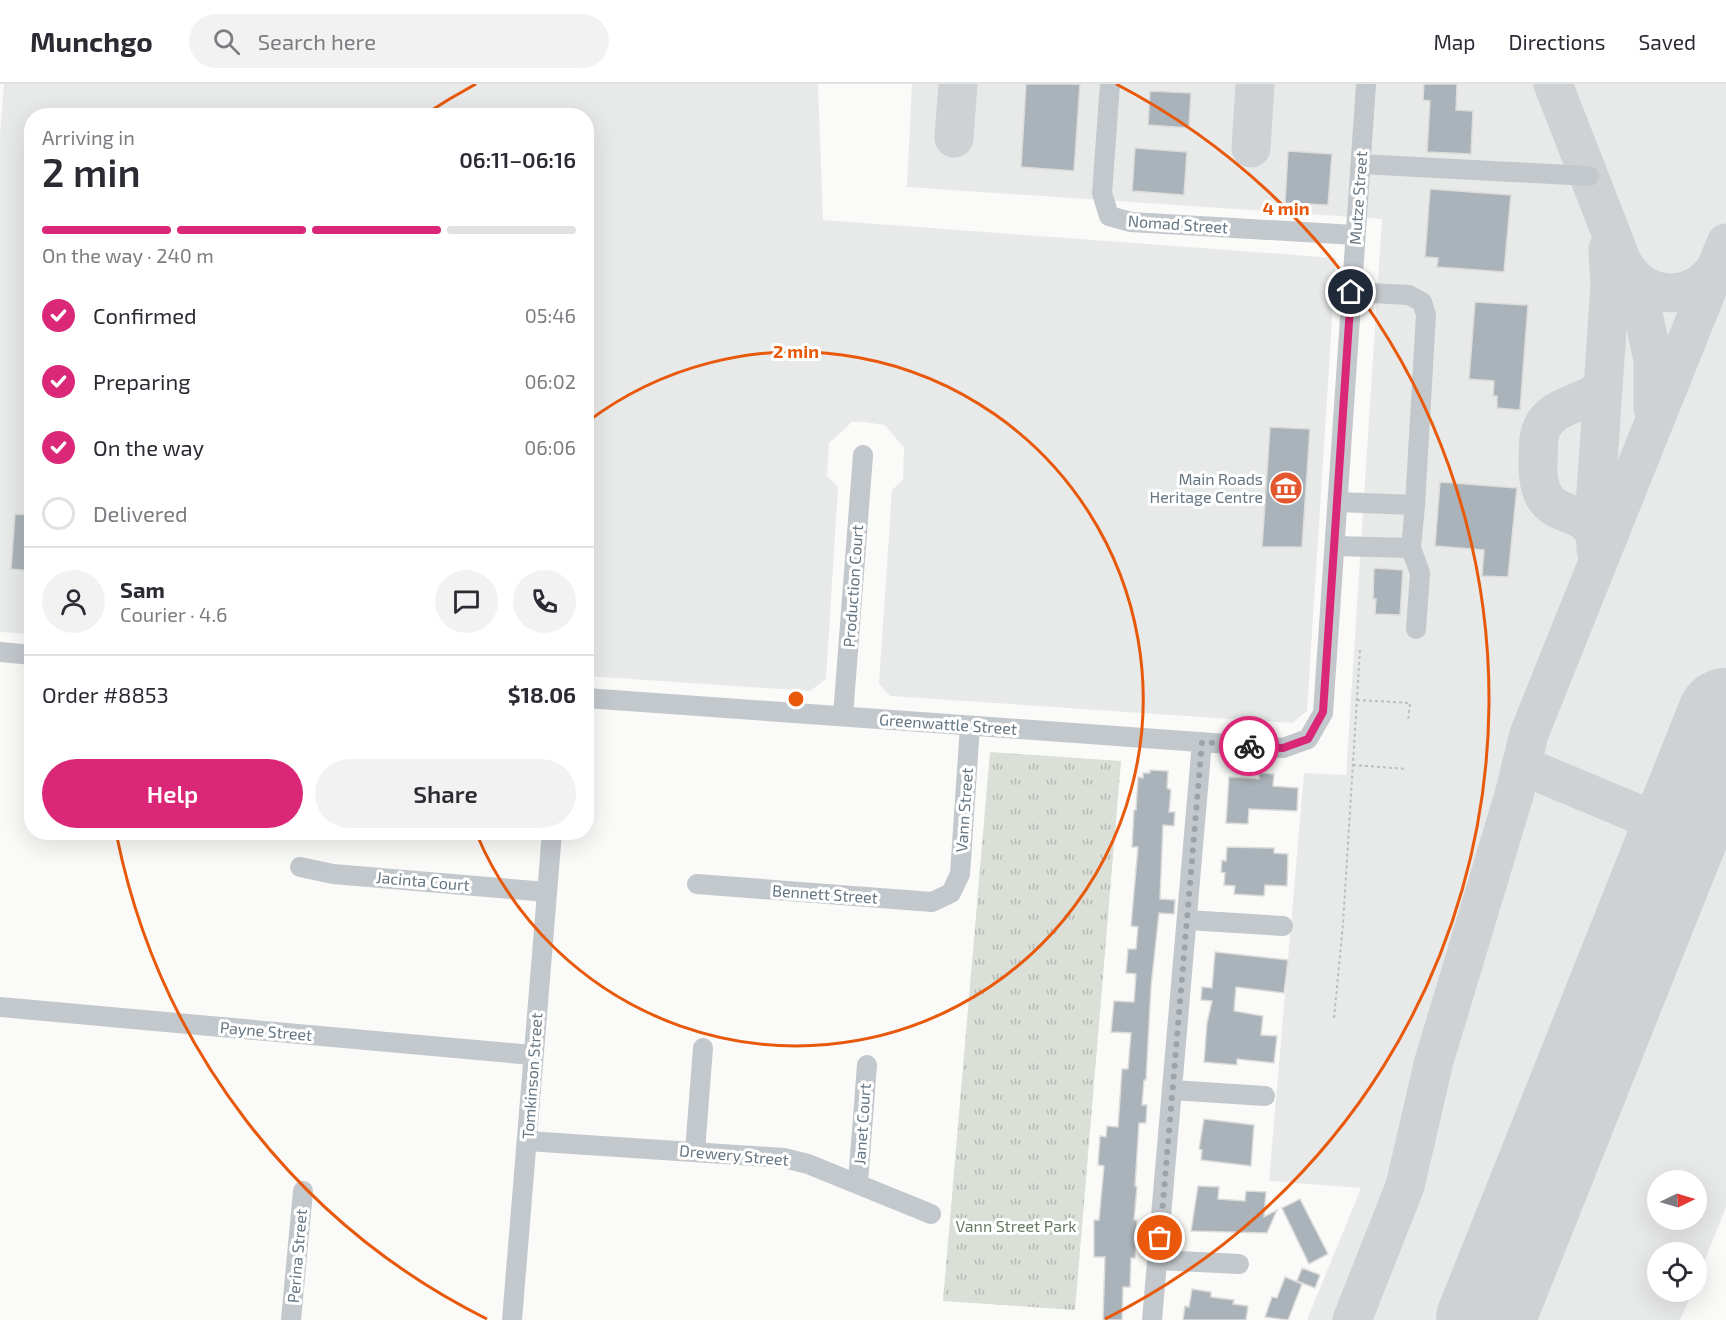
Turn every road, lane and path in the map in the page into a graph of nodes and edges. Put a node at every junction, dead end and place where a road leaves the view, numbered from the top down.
1 (1110, 84) edge
2 (1366, 84) edge
3 (1361, 164) junction
4 (1589, 176) dead end
5 (1355, 235) junction
6 (1351, 292) junction
7 (863, 455) dead end
8 (1338, 502) junction
9 (1414, 506) junction
10 (1335, 546) junction
11 (1411, 548) junction
12 (1416, 629) dead end
13 (1360, 649) dead end
14 (0, 652) edge
15 (24, 654) edge
16 (594, 699) edge
17 (1357, 700) junction
18 (843, 716) junction
19 (1408, 722) dead end
20 (970, 726) junction
21 (1308, 739) joint
22 (1202, 742) junction
23 (1353, 765) junction
24 (1407, 770) dead end
25 (551, 840) edge
26 (300, 867) dead end
27 (696, 884) dead end
28 (547, 891) junction
29 (951, 893) joint
30 (1187, 921) junction
31 (1283, 927) dead end
32 (0, 1007) edge
33 (1334, 1018) dead end
34 (704, 1048) dead end
35 (532, 1055) junction
36 (867, 1065) dead end
37 (1172, 1090) junction
38 (1265, 1096) dead end
39 (527, 1141) junction
40 (695, 1151) junction
41 (858, 1182) junction
42 (303, 1191) dead end
43 (932, 1214) dead end
44 (1158, 1260) junction
45 (1239, 1264) dead end
46 (291, 1320) edge
47 (512, 1320) edge
48 (1152, 1320) edge

1 - 5 street, Nomad Street
2 - 3 street, Mutze Street
3 - 4 street
3 - 5 street, Mutze Street
5 - 6 street, Mutze Street
6 - 8 street, Mutze Street
6 - 9 street
7 - 18 street, Production Court
8 - 9 street
8 - 10 street, Mutze Street
9 - 11 street
10 - 11 street
10 - 21 street, Mutze Street
11 - 12 street
13 - 17 path
14 - 15 street
16 - 18 street, Greenwattle Street
17 - 19 path
17 - 23 path
18 - 20 street, Greenwattle Street
20 - 22 street, Greenwattle Street
20 - 29 street, Vann Street
21 - 22 street, Greenwattle Street
22 - 30 street
23 - 24 path
23 - 33 path
25 - 28 street, Tomkinson Street
26 - 28 street, Jacinta Court
27 - 29 street, Bennett Street
28 - 35 street, Tomkinson Street
30 - 31 street
30 - 37 street
32 - 35 street, Payne Street
34 - 40 street
35 - 39 street, Tomkinson Street
36 - 41 street, Janet Court
37 - 38 street
37 - 44 street
39 - 40 street, Drewery Street
39 - 47 street, Tomkinson Street
40 - 41 street, Drewery Street
41 - 43 street, Drewery Street
42 - 46 street, Perina Street
44 - 45 street
44 - 48 street

